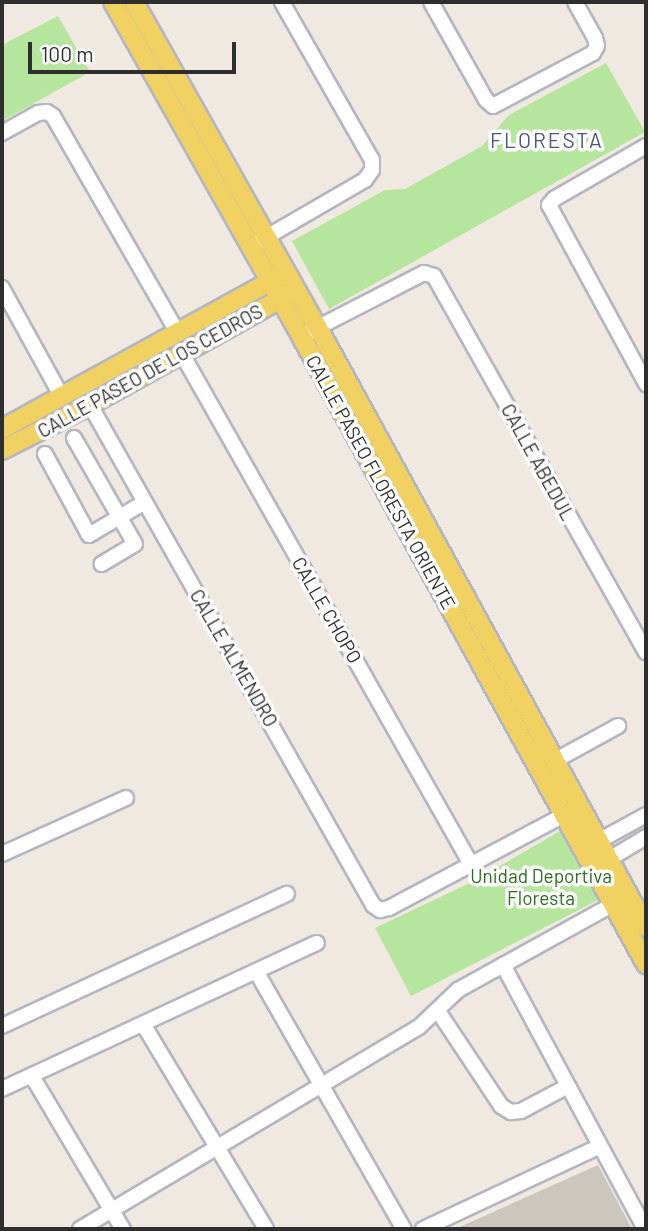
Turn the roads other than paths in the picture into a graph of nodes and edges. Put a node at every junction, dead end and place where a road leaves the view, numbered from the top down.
1 (113, 2) edge
2 (134, 2) edge
3 (282, 2) edge
4 (430, 2) edge
5 (575, 2) edge
6 (2, 133) edge
7 (646, 146) edge
8 (266, 238) junction
9 (250, 247) junction
10 (286, 273) junction
11 (270, 282) junction
12 (2, 288) edge
13 (297, 290) junction
14 (280, 300) junction
15 (318, 328) junction
16 (177, 332) junction
17 (301, 336) junction
18 (182, 354) junction
19 (129, 359) junction
20 (141, 376) junction
21 (646, 384) edge
22 (62, 397) junction
23 (90, 405) junction
24 (2, 429) edge
25 (74, 438) dead end
26 (2, 450) edge
27 (44, 454) dead end
28 (145, 502) junction
29 (416, 506) junction
30 (400, 515) junction
31 (119, 517) junction
32 (102, 564) dead end
33 (646, 652) edge
34 (618, 726) dead end
35 (556, 760) junction
36 (126, 798) dead end
37 (573, 810) junction
38 (646, 815) edge
39 (646, 838) edge
40 (592, 844) junction
41 (2, 854) edge
42 (601, 864) junction
43 (472, 866) junction
44 (287, 894) dead end
45 (621, 900) junction
46 (646, 928) edge
47 (317, 943) dead end
48 (646, 964) edge
49 (503, 965) junction
50 (256, 971) junction
51 (438, 1011) junction
52 (143, 1024) junction
53 (2, 1026) edge
54 (32, 1076) junction
55 (568, 1086) junction
56 (322, 1087) junction
57 (2, 1089) edge
58 (600, 1146) junction
59 (217, 1147) junction
60 (112, 1210) junction
61 (80, 1229) edge
62 (123, 1229) edge
63 (266, 1229) edge
64 (404, 1229) edge
65 (423, 1229) edge
66 (645, 1229) edge

1 - 9 main road, CALLE PASEO FLORESTA ORIENTE
2 - 8 main road, CALLE PASEO FLORESTA ORIENTE
3 - 8 street
4 - 5 street
6 - 16 street
7 - 21 street
8 - 9 street
8 - 10 main road, CALLE PASEO FLORESTA ORIENTE
9 - 11 main road, CALLE PASEO FLORESTA ORIENTE
10 - 11 main road, CALLE PASEO DE LOS CEDROS
10 - 13 main road, CALLE PASEO FLORESTA ORIENTE
11 - 14 main road, CALLE PASEO FLORESTA ORIENTE
11 - 16 main road, CALLE PASEO DE LOS CEDROS
12 - 22 street
13 - 14 main road, CALLE PASEO DE LOS CEDROS
13 - 15 main road, CALLE PASEO FLORESTA ORIENTE
14 - 17 main road, CALLE PASEO FLORESTA ORIENTE
14 - 18 main road, CALLE PASEO DE LOS CEDROS
15 - 17 street
15 - 29 main road, CALLE PASEO FLORESTA ORIENTE
15 - 33 street, CALLE ABEDUL
16 - 19 main road, CALLE PASEO DE LOS CEDROS
17 - 30 main road, CALLE PASEO FLORESTA ORIENTE
18 - 20 main road, CALLE PASEO DE LOS CEDROS
18 - 43 street, CALLE CHOPO
19 - 20 street
19 - 22 main road, CALLE PASEO DE LOS CEDROS
20 - 23 main road, CALLE PASEO DE LOS CEDROS
22 - 24 main road, CALLE PASEO DE LOS CEDROS
23 - 26 main road, CALLE PASEO DE LOS CEDROS
23 - 28 street, CALLE ALMENDRO
25 - 31 street
27 - 31 street
28 - 31 street
28 - 43 street, CALLE ALMENDRO
29 - 30 main road
29 - 35 main road, CALLE PASEO FLORESTA ORIENTE
30 - 37 main road, CALLE PASEO FLORESTA ORIENTE
31 - 32 street
34 - 35 street
35 - 37 main road, CALLE PASEO FLORESTA ORIENTE
36 - 41 street
37 - 40 main road, CALLE PASEO FLORESTA ORIENTE
37 - 43 street
38 - 40 street
39 - 42 street
40 - 42 main road, CALLE PASEO FLORESTA ORIENTE
42 - 45 main road, CALLE PASEO FLORESTA ORIENTE
44 - 53 street
45 - 46 main road, CALLE PASEO FLORESTA ORIENTE
45 - 48 main road, CALLE PASEO FLORESTA ORIENTE
45 - 49 street
47 - 50 street
49 - 51 street
49 - 55 street
50 - 52 street
50 - 56 street
51 - 55 street
51 - 56 street
52 - 54 street
52 - 59 street
54 - 57 street
54 - 60 street
55 - 58 street
56 - 59 street
56 - 64 street
58 - 65 street
58 - 66 street
59 - 60 street
59 - 63 street
60 - 61 street
60 - 62 street

